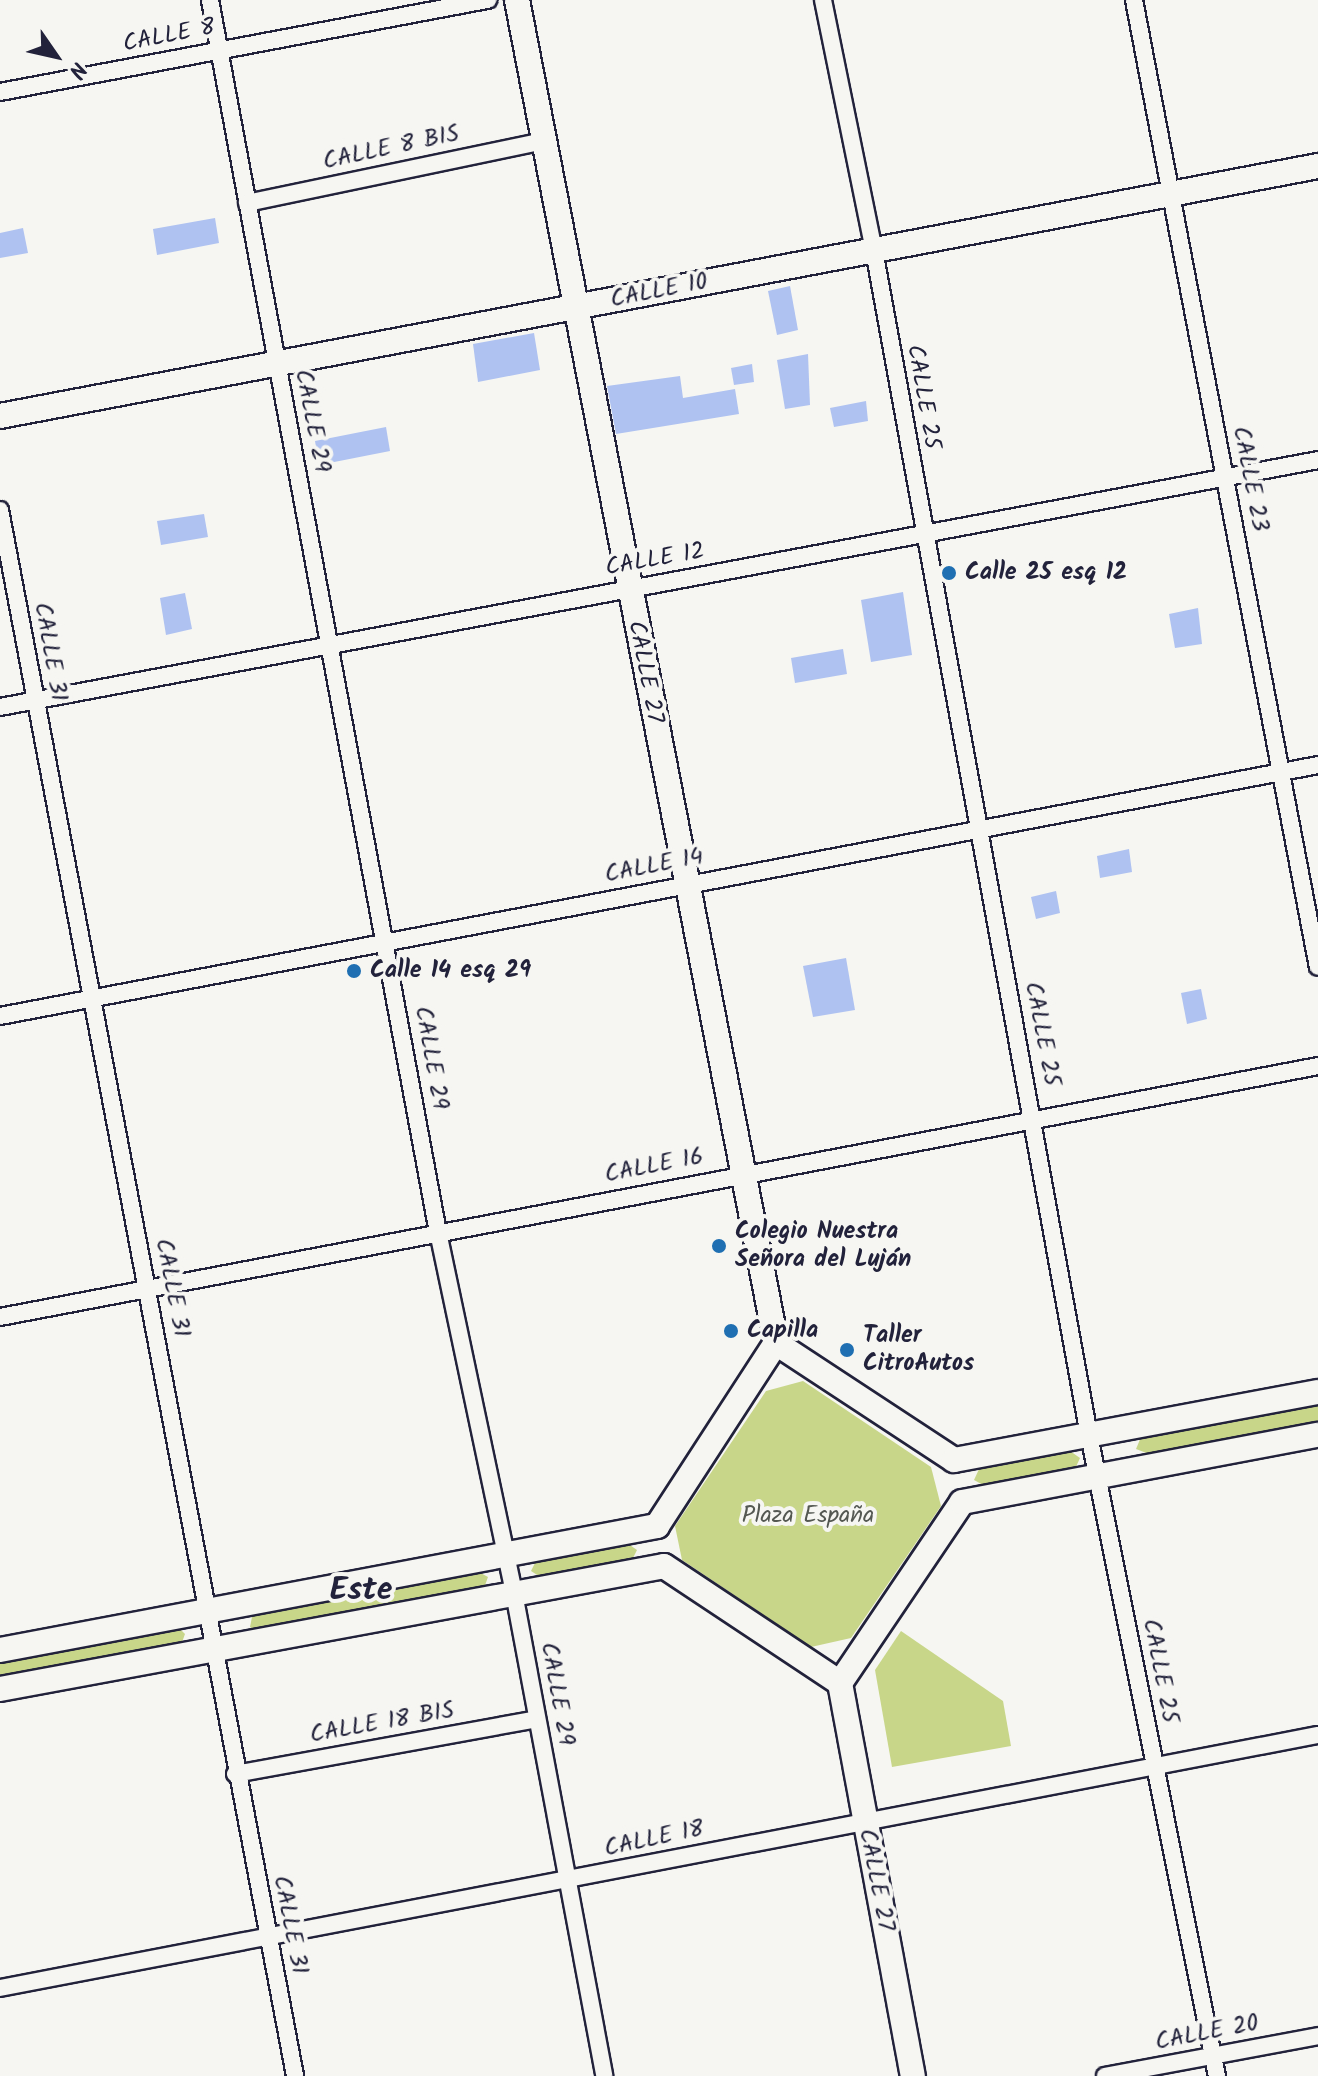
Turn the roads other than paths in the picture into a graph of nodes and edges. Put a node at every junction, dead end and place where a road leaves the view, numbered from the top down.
1 (210, 0) edge
2 (488, 0) edge
3 (517, 0) edge
4 (823, 0) edge
5 (1134, 0) edge
6 (219, 51) junction
7 (0, 92) edge
8 (543, 141) junction
9 (1318, 166) edge
10 (1171, 194) junction
11 (247, 203) junction
12 (874, 250) junction
13 (574, 307) junction
14 (276, 364) junction
15 (0, 416) edge
16 (1318, 460) edge
17 (1225, 477) junction
18 (0, 510) edge
19 (923, 535) junction
20 (629, 589) junction
21 (331, 645) junction
22 (35, 700) junction
23 (0, 707) edge
24 (1318, 765) edge
25 (1281, 773) junction
26 (977, 832) junction
27 (687, 884) junction
28 (386, 941) junction
29 (1318, 967) edge
30 (90, 1000) junction
31 (0, 1016) edge
32 (1318, 1066) edge
33 (1034, 1121) junction
34 (743, 1173) junction
35 (438, 1232) junction
36 (148, 1288) junction
37 (0, 1317) edge
38 (776, 1343) junction
39 (1318, 1392) edge
40 (1089, 1435) junction
41 (1318, 1435) edge
42 (954, 1460) junction
43 (1098, 1477) junction
44 (962, 1502) junction
45 (657, 1526) junction
46 (507, 1555) junction
47 (664, 1566) junction
48 (514, 1593) junction
49 (210, 1611) junction
50 (215, 1648) junction
51 (0, 1650) edge
52 (840, 1683) junction
53 (0, 1689) edge
54 (537, 1719) junction
55 (1318, 1735) edge
56 (1154, 1766) junction
57 (235, 1774) junction
58 (865, 1819) junction
59 (566, 1882) junction
60 (267, 1933) junction
61 (0, 1988) edge
62 (1318, 2036) edge
63 (1213, 2056) junction
64 (295, 2076) edge
65 (604, 2076) edge
66 (913, 2076) edge
67 (1105, 2076) edge
68 (1217, 2076) edge

1 - 6 street, CALLE 29
2 - 6 street, CALLE 8
3 - 8 street, CALLE 27
4 - 12 street, CALLE 25
5 - 10 street, CALLE 23
6 - 7 street, CALLE 8
6 - 11 street, CALLE 29
8 - 11 street, CALLE 8 BIS
8 - 13 street, CALLE 27
9 - 10 street, CALLE 10
10 - 12 street, CALLE 10
10 - 17 street, CALLE 23
11 - 14 street, CALLE 29
12 - 13 street, CALLE 10
12 - 19 street, CALLE 25
13 - 14 street, CALLE 10
13 - 20 street, CALLE 27
14 - 15 street, CALLE 10
14 - 21 street, CALLE 29
16 - 17 street, CALLE 12
17 - 19 street, CALLE 12
17 - 25 street, CALLE 23
18 - 22 street, CALLE 31
19 - 20 street, CALLE 12
19 - 26 street, CALLE 25
20 - 21 street, CALLE 12
20 - 27 street, CALLE 27
21 - 22 street, CALLE 12
21 - 28 street, CALLE 29
22 - 23 street, CALLE 12
22 - 30 street, CALLE 31
24 - 25 street, CALLE 14
25 - 26 street, CALLE 14
25 - 29 street, CALLE 23
26 - 27 street, CALLE 14
26 - 33 street, CALLE 25
27 - 28 street, CALLE 14
27 - 34 street, CALLE 27
28 - 30 street, CALLE 14
28 - 35 street, CALLE 29
30 - 31 street, CALLE 14
30 - 36 street, CALLE 31
32 - 33 street, CALLE 16
33 - 34 street, CALLE 16
33 - 40 street, CALLE 25
34 - 35 street, CALLE 16
34 - 38 street, CALLE 27
35 - 36 street, CALLE 16
35 - 46 street, CALLE 29
36 - 37 street, CALLE 16
36 - 49 street, CALLE 31
38 - 42 street
38 - 45 street
39 - 40 street
40 - 42 street
40 - 43 street, CALLE 25
41 - 43 street
42 - 44 street
43 - 44 street
43 - 56 street, CALLE 25
44 - 52 street
45 - 46 street
45 - 47 street
46 - 48 street, CALLE 29
46 - 49 street
47 - 48 street
47 - 52 street
48 - 50 street
48 - 54 street, CALLE 29
49 - 50 street, CALLE 31
49 - 51 street
50 - 53 street
50 - 57 street, CALLE 31
52 - 58 street, CALLE 27
54 - 57 street, CALLE 18 BIS
54 - 59 street, CALLE 29
55 - 56 street, CALLE 18
56 - 58 street, CALLE 18
56 - 63 street, CALLE 25
57 - 60 street, CALLE 31
58 - 59 street, CALLE 18
58 - 66 street, CALLE 27
59 - 60 street, CALLE 18
59 - 65 street, CALLE 29
60 - 61 street, CALLE 18
60 - 64 street, CALLE 31
62 - 63 street, CALLE 20
63 - 67 street, CALLE 20
63 - 68 street, CALLE 25

